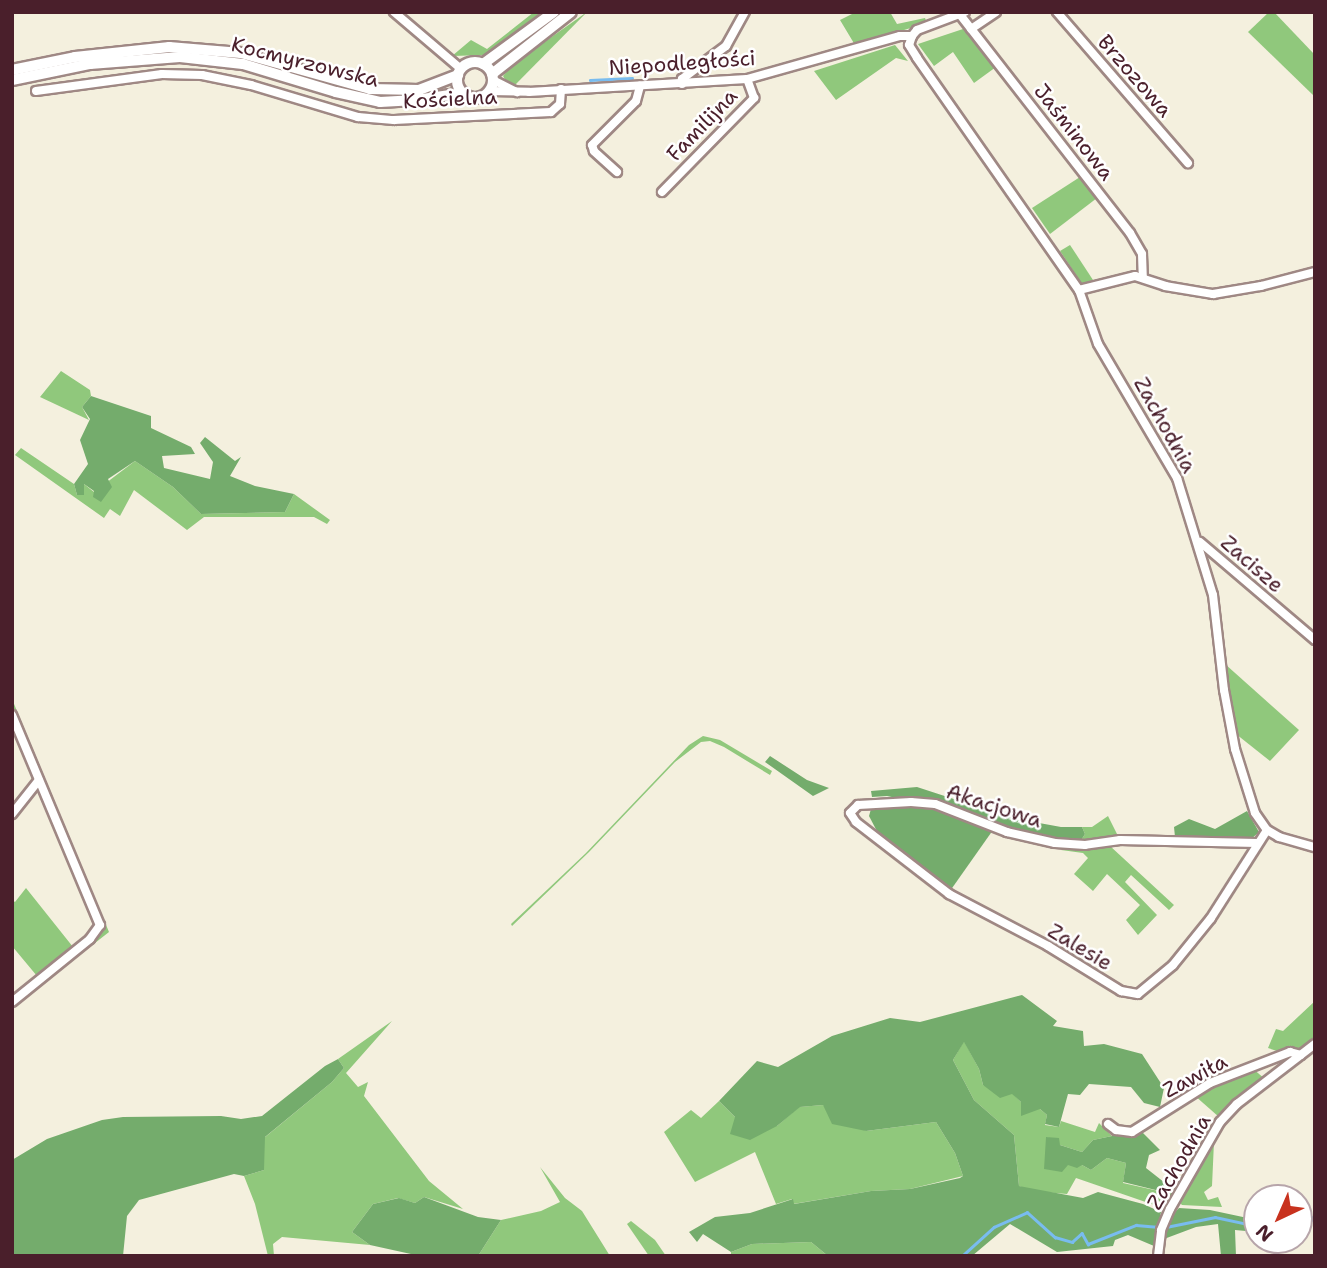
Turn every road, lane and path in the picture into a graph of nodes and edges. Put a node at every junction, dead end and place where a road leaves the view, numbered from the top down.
1 (394, 12) edge
2 (554, 12) edge
3 (571, 12) edge
4 (746, 12) edge
5 (996, 12) edge
6 (1056, 12) edge
7 (961, 13) edge
8 (971, 29) junction
9 (912, 36) junction
10 (483, 64) junction
11 (12, 70) edge
12 (459, 72) junction
13 (493, 77) junction
14 (747, 79) junction
15 (12, 80) edge
16 (682, 84) junction
17 (640, 86) junction
18 (561, 89) junction
19 (36, 91) dead end
20 (490, 91) junction
21 (517, 92) junction
22 (463, 93) junction
23 (1188, 163) dead end
24 (617, 172) dead end
25 (662, 192) dead end
26 (1315, 272) edge
27 (1143, 278) junction
28 (1079, 290) junction
29 (1199, 542) junction
30 (1315, 640) edge
31 (12, 715) edge
32 (39, 780) junction
33 (850, 813) joint
34 (12, 814) edge
35 (1267, 830) junction
36 (1257, 843) junction
37 (1315, 847) edge
38 (12, 1002) edge
39 (1315, 1044) edge
40 (1301, 1055) junction
41 (1108, 1124) dead end
42 (1158, 1256) edge

1 - 12 street
2 - 10 main road
3 - 13 main road
4 - 16 street
5 - 8 street
6 - 23 street, Brzozowa
7 - 8 street, Jaśminowa
7 - 9 street, Niepodległości
8 - 27 street, Jaśminowa
9 - 14 street, Niepodległości
9 - 28 street, Zachodnia
10 - 12 main road
10 - 13 main road
11 - 12 main road, Kocmyrzowska
12 - 22 main road
13 - 20 main road
13 - 21 street
14 - 16 street, Niepodległości
14 - 25 street, Familijna
15 - 22 main road, Kocmyrzowska
16 - 17 street, Niepodległości
17 - 18 street, Niepodległości
17 - 24 street
18 - 19 street, Kościelna
18 - 21 street, Niepodległości
20 - 21 street, Niepodległości
20 - 22 main road
26 - 27 street
27 - 28 street
28 - 29 street, Zachodnia
29 - 30 street, Zacisze
29 - 35 street, Zachodnia
31 - 32 street
32 - 34 street
32 - 38 street
33 - 36 street, Akacjowa
33 - 36 street, Zalesie
35 - 36 street
35 - 37 street
39 - 40 street, Zachodnia
40 - 41 street, Zawiła
40 - 42 street, Zachodnia

